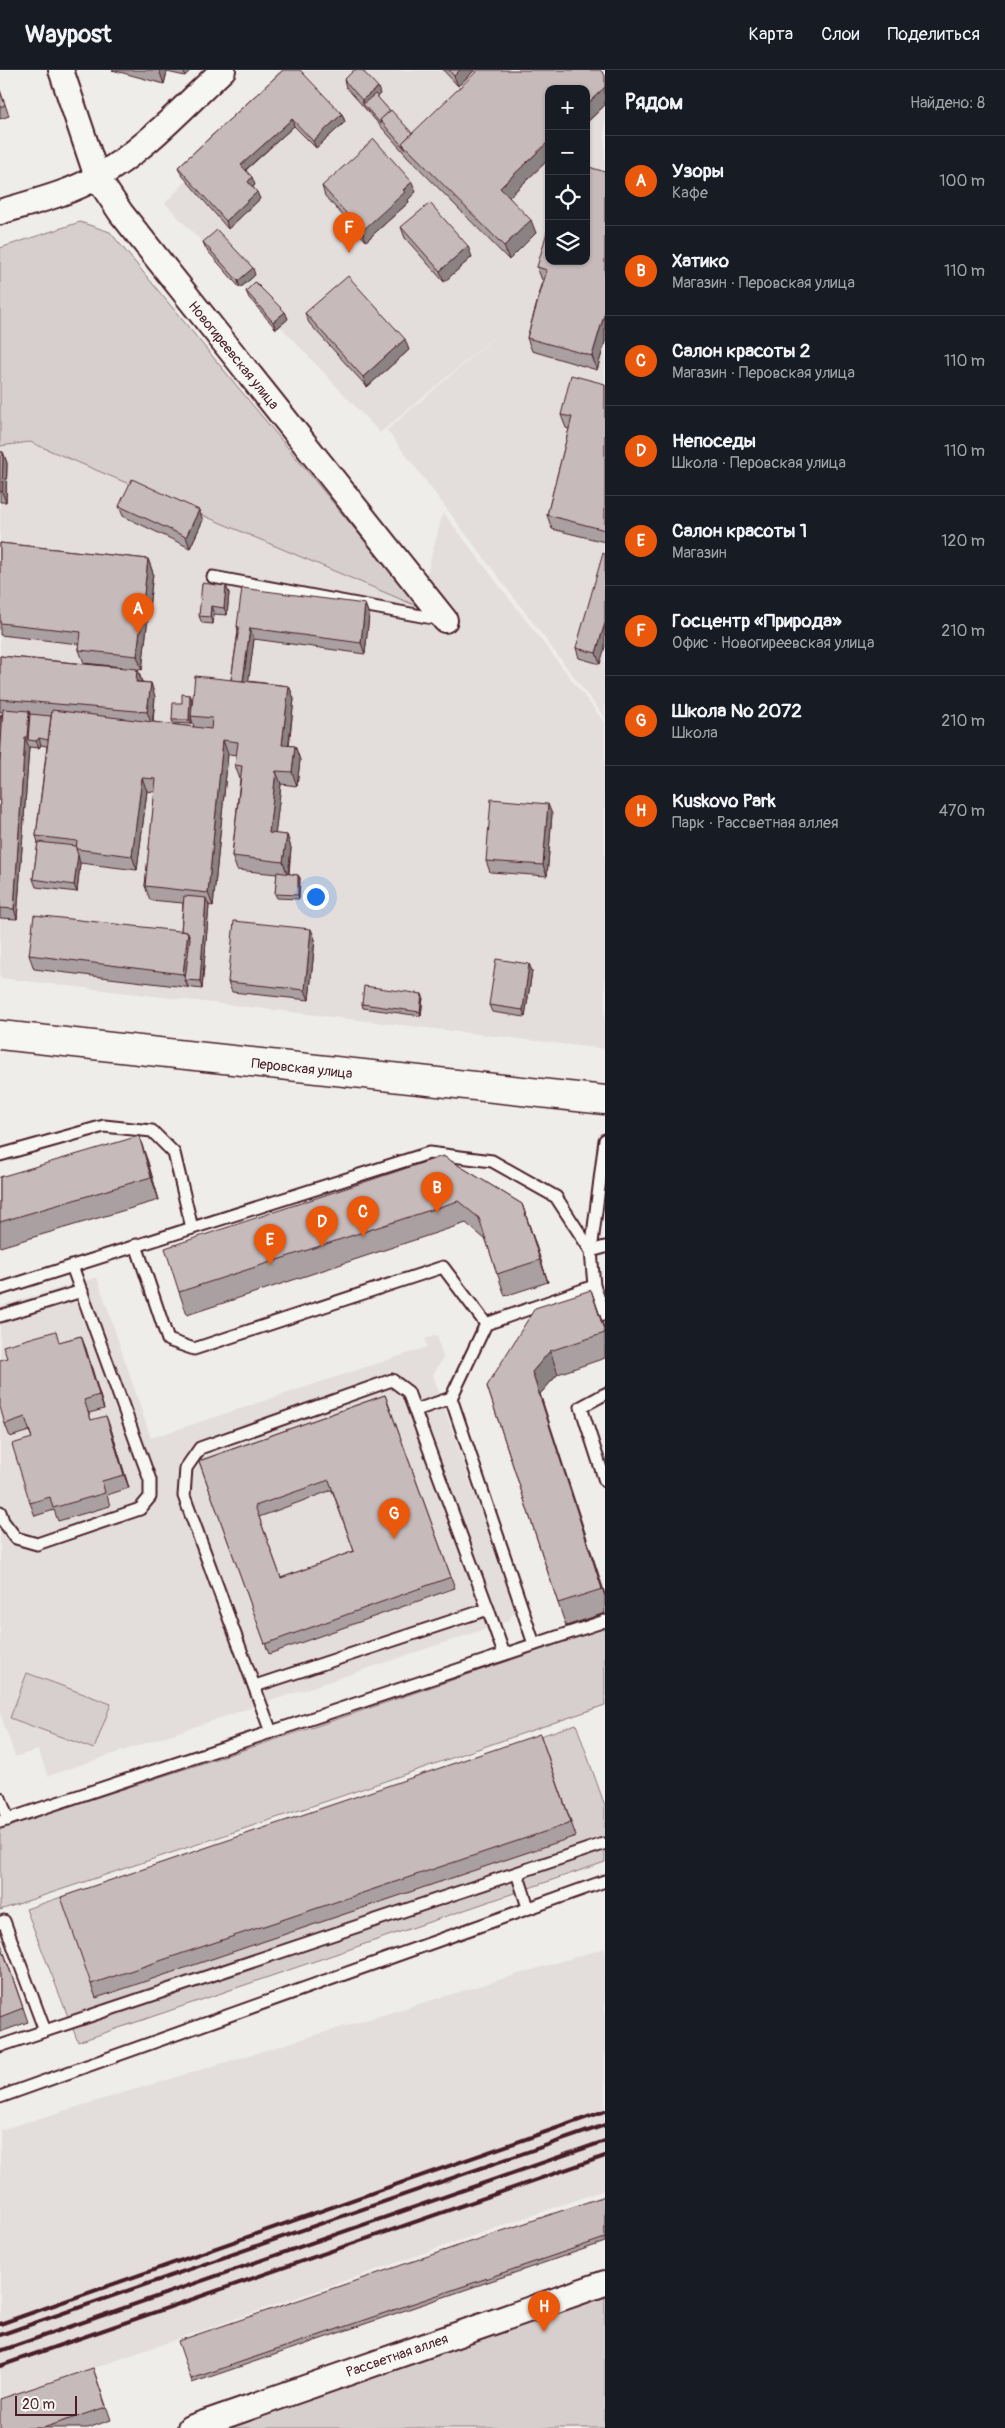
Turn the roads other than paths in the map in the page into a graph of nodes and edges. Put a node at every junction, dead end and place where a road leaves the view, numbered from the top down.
1 (61, 70) edge
2 (223, 70) edge
3 (97, 178) junction
4 (0, 212) edge
5 (213, 577) dead end
6 (445, 620) joint
7 (0, 1035) edge
8 (605, 1100) edge
9 (605, 1140) edge
10 (0, 1155) edge
11 (192, 1228) junction
12 (136, 1246) junction
13 (605, 1247) edge
14 (591, 1251) junction
15 (72, 1266) junction
16 (594, 1286) junction
17 (0, 1289) edge
18 (82, 1291) junction
19 (605, 1315) edge
20 (0, 1316) edge
21 (486, 1324) junction
22 (605, 1394) edge
23 (451, 1398) junction
24 (416, 1410) junction
25 (605, 1481) edge
26 (0, 1512) edge
27 (488, 1609) junction
28 (605, 1621) edge
29 (534, 1644) junction
30 (504, 1654) junction
31 (255, 1686) junction
32 (271, 1732) junction
33 (0, 1798) edge
34 (4, 1821) edge
35 (603, 1844) dead end
36 (517, 1873) junction
37 (605, 1881) edge
38 (528, 1907) junction
39 (0, 1923) edge
40 (45, 2031) junction
41 (0, 2046) edge
42 (0, 2097) edge
43 (605, 2283) edge
44 (190, 2428) edge

1 - 3 street, Новогиреевская улица
2 - 3 street
3 - 4 street
3 - 6 street, Новогиреевская улица
5 - 6 lane
7 - 8 main road, Перовская улица
9 - 14 lane
10 - 11 lane
11 - 12 lane
11 - 14 lane
12 - 15 lane
12 - 21 lane
13 - 14 lane
14 - 16 lane
15 - 17 lane
15 - 18 lane
16 - 19 lane
16 - 21 lane
18 - 20 lane
18 - 26 lane
21 - 23 lane
22 - 25 lane
23 - 24 lane
23 - 29 lane
24 - 27 lane
24 - 31 lane
27 - 30 lane
27 - 31 lane
28 - 29 lane
29 - 30 lane
30 - 32 lane
31 - 32 lane
32 - 34 lane
33 - 34 lane
35 - 36 lane
36 - 38 lane
36 - 40 lane
37 - 38 lane
38 - 42 lane
39 - 40 lane
40 - 41 lane
43 - 44 street, Рассветная аллея

